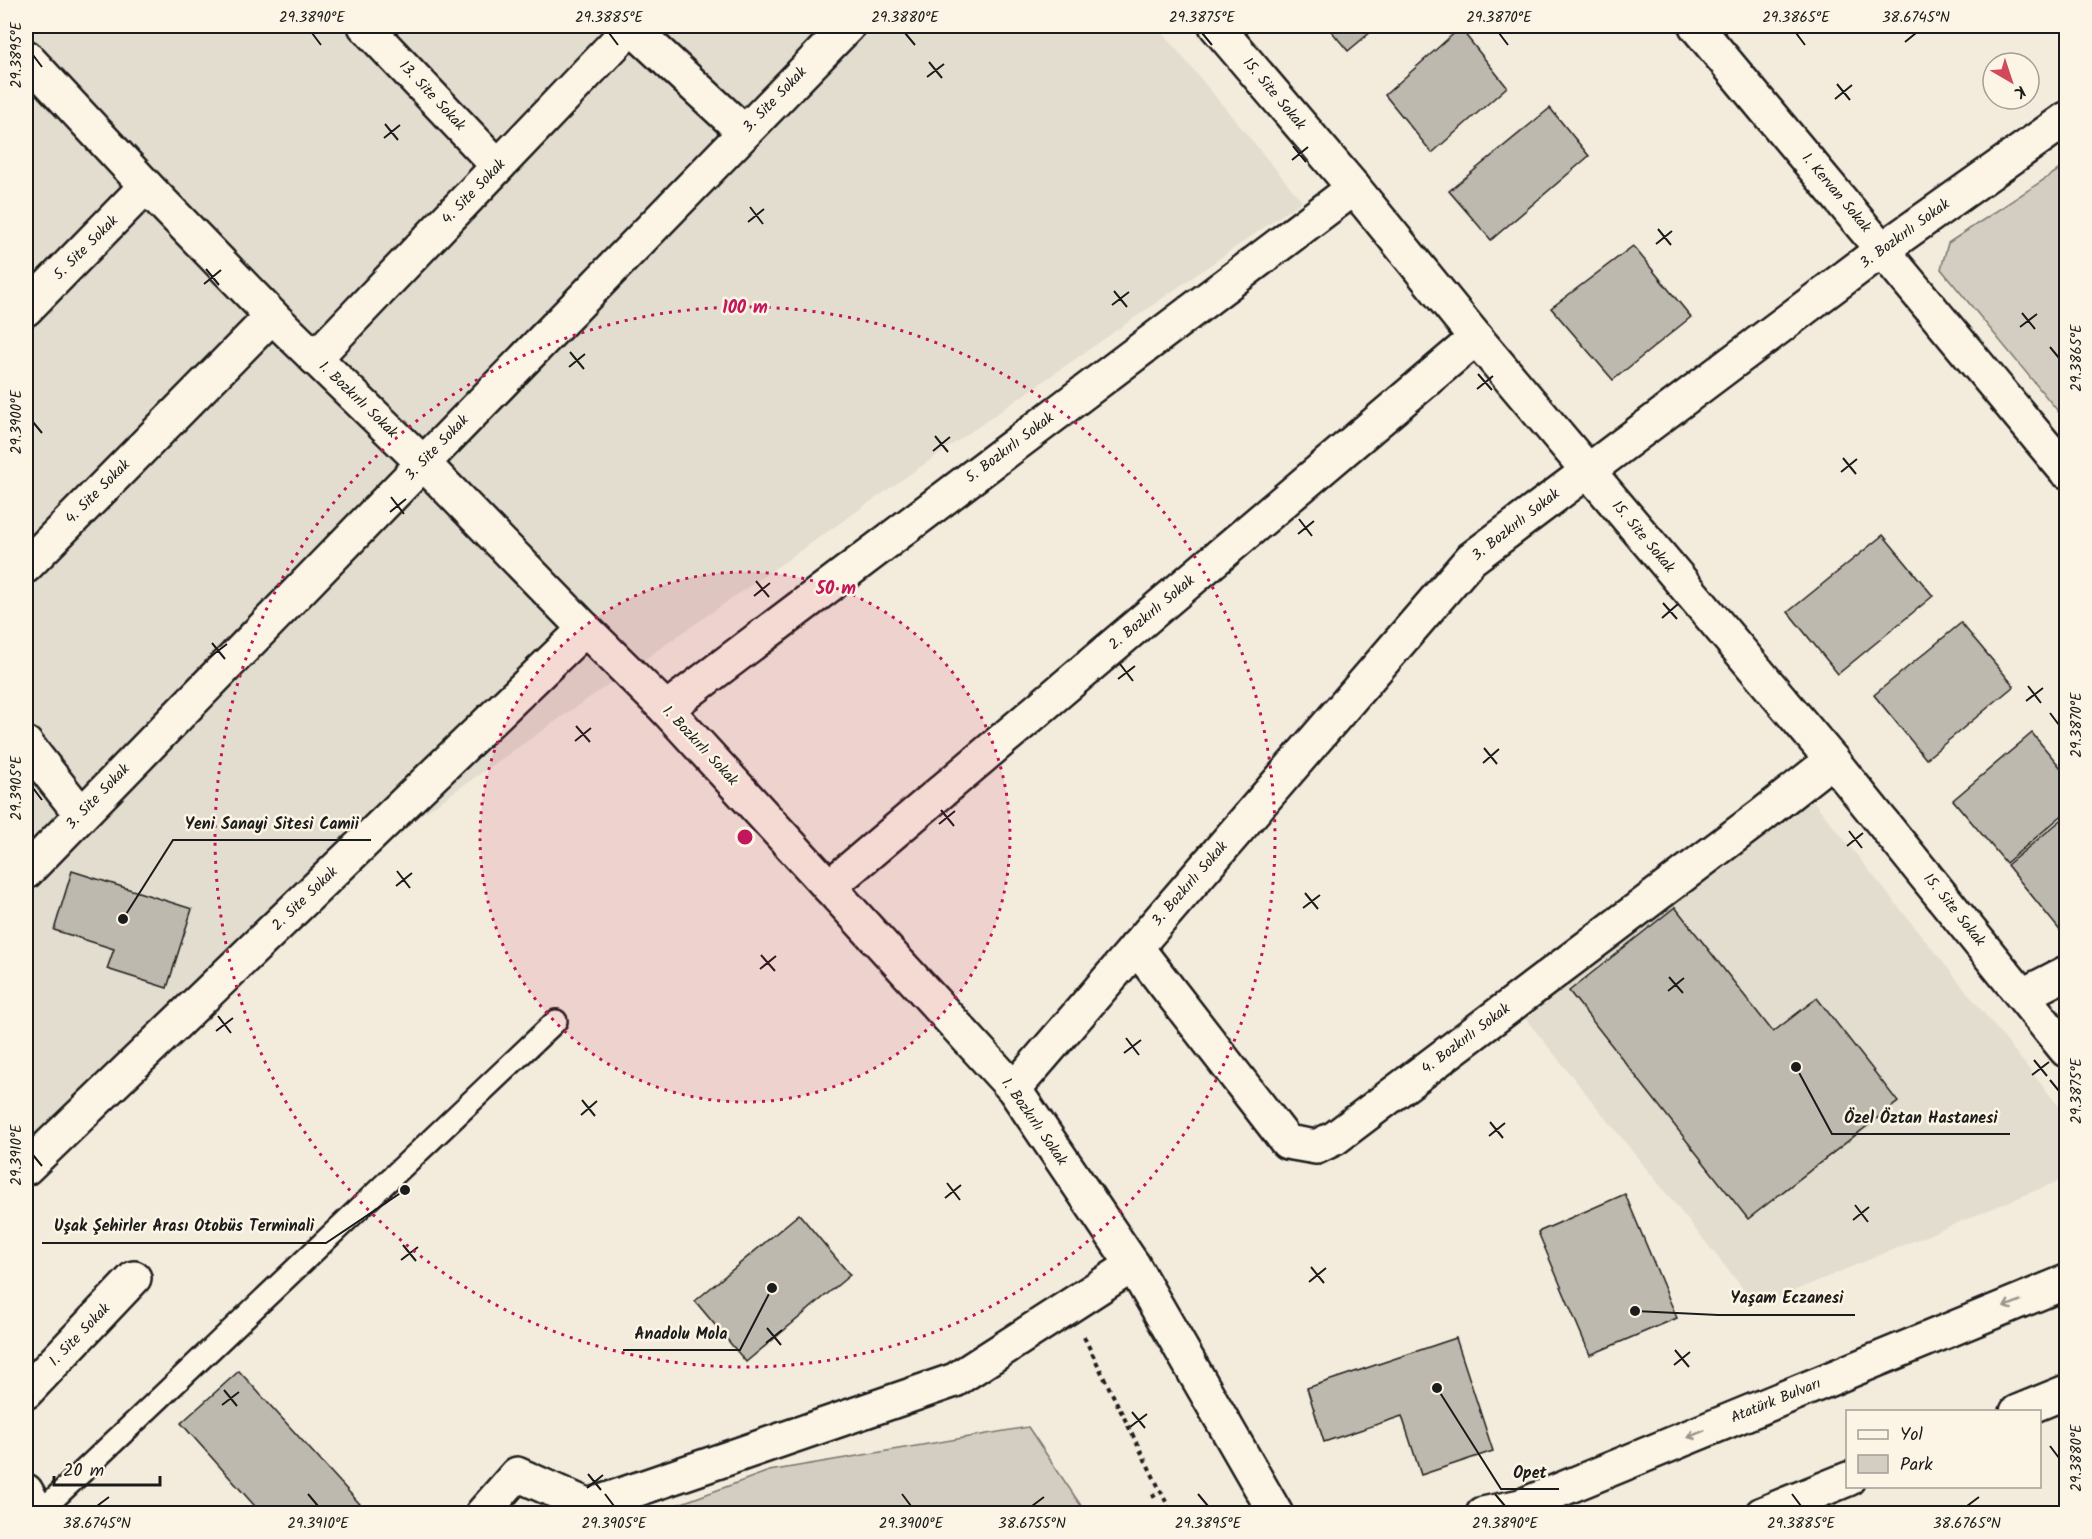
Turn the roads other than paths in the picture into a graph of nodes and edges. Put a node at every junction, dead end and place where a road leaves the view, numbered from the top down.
1 (365, 26) edge
2 (632, 26) edge
3 (848, 26) edge
4 (1216, 26) edge
5 (1696, 26) edge
6 (26, 57) edge
7 (2067, 119) edge
8 (744, 132) junction
9 (498, 166) junction
10 (146, 186) junction
11 (1354, 188) junction
12 (1882, 249) junction
13 (26, 309) edge
14 (272, 316) junction
15 (1476, 338) junction
16 (315, 358) junction
17 (423, 463) junction
18 (1587, 471) junction
19 (2067, 471) edge
20 (26, 566) edge
21 (585, 629) junction
22 (666, 709) junction
23 (26, 744) edge
24 (1832, 760) junction
25 (81, 814) junction
26 (26, 872) edge
27 (829, 887) junction
28 (1136, 947) junction
29 (2067, 973) edge
30 (2023, 994) junction
31 (556, 1021) dead end
32 (2067, 1050) edge
33 (1014, 1089) junction
34 (26, 1168) edge
35 (1133, 1265) junction
36 (134, 1278) dead end
37 (2067, 1281) edge
38 (26, 1392) edge
39 (2063, 1400) edge
40 (2025, 1410) edge
41 (1846, 1480) edge
42 (26, 1491) edge
43 (39, 1513) edge
44 (1762, 1513) edge
45 (482, 1514) edge
46 (1276, 1514) edge
47 (1483, 1514) edge

1 - 9 main road, 13. Site Sokak
2 - 8 main road
2 - 9 main road, 4. Site Sokak
3 - 8 main road, 3. Site Sokak
4 - 11 main road, 15. Site Sokak
5 - 12 main road, 1. Kervan Sokak
6 - 10 main road, 1. Bozkırlı Sokak
7 - 12 main road, 3. Bozkırlı Sokak
8 - 17 main road, 3. Site Sokak
9 - 16 main road, 4. Site Sokak
10 - 13 main road, 5. Site Sokak
10 - 14 main road, 1. Bozkırlı Sokak
11 - 15 main road, 15. Site Sokak
11 - 22 main road, 5. Bozkırlı Sokak
12 - 18 main road, 3. Bozkırlı Sokak
12 - 19 main road, 1. Kervan Sokak
14 - 16 main road, 1. Bozkırlı Sokak
14 - 20 main road, 4. Site Sokak
15 - 18 main road, 15. Site Sokak
15 - 27 main road, 2. Bozkırlı Sokak
16 - 17 main road, 1. Bozkırlı Sokak
17 - 21 main road, 1. Bozkırlı Sokak
17 - 25 main road, 3. Site Sokak
18 - 24 main road, 15. Site Sokak
18 - 28 main road, 3. Bozkırlı Sokak
21 - 22 main road, 1. Bozkırlı Sokak
21 - 34 main road, 2. Site Sokak
22 - 27 main road, 1. Bozkırlı Sokak
23 - 25 main road
24 - 28 main road, 4. Bozkırlı Sokak
24 - 30 main road, 15. Site Sokak
25 - 26 main road, 3. Site Sokak
27 - 33 main road, 1. Bozkırlı Sokak
28 - 33 main road, 3. Bozkırlı Sokak
29 - 30 main road
30 - 32 main road, 15. Site Sokak
31 - 43 lane
33 - 35 main road, 1. Bozkırlı Sokak
35 - 45 main road
35 - 46 main road, 1. Bozkırlı Sokak
36 - 38 main road, 1. Site Sokak
37 -> 47 main road, Atatürk Bulvarı
39 - 40 main road
41 - 44 main road
42 - 43 main road

